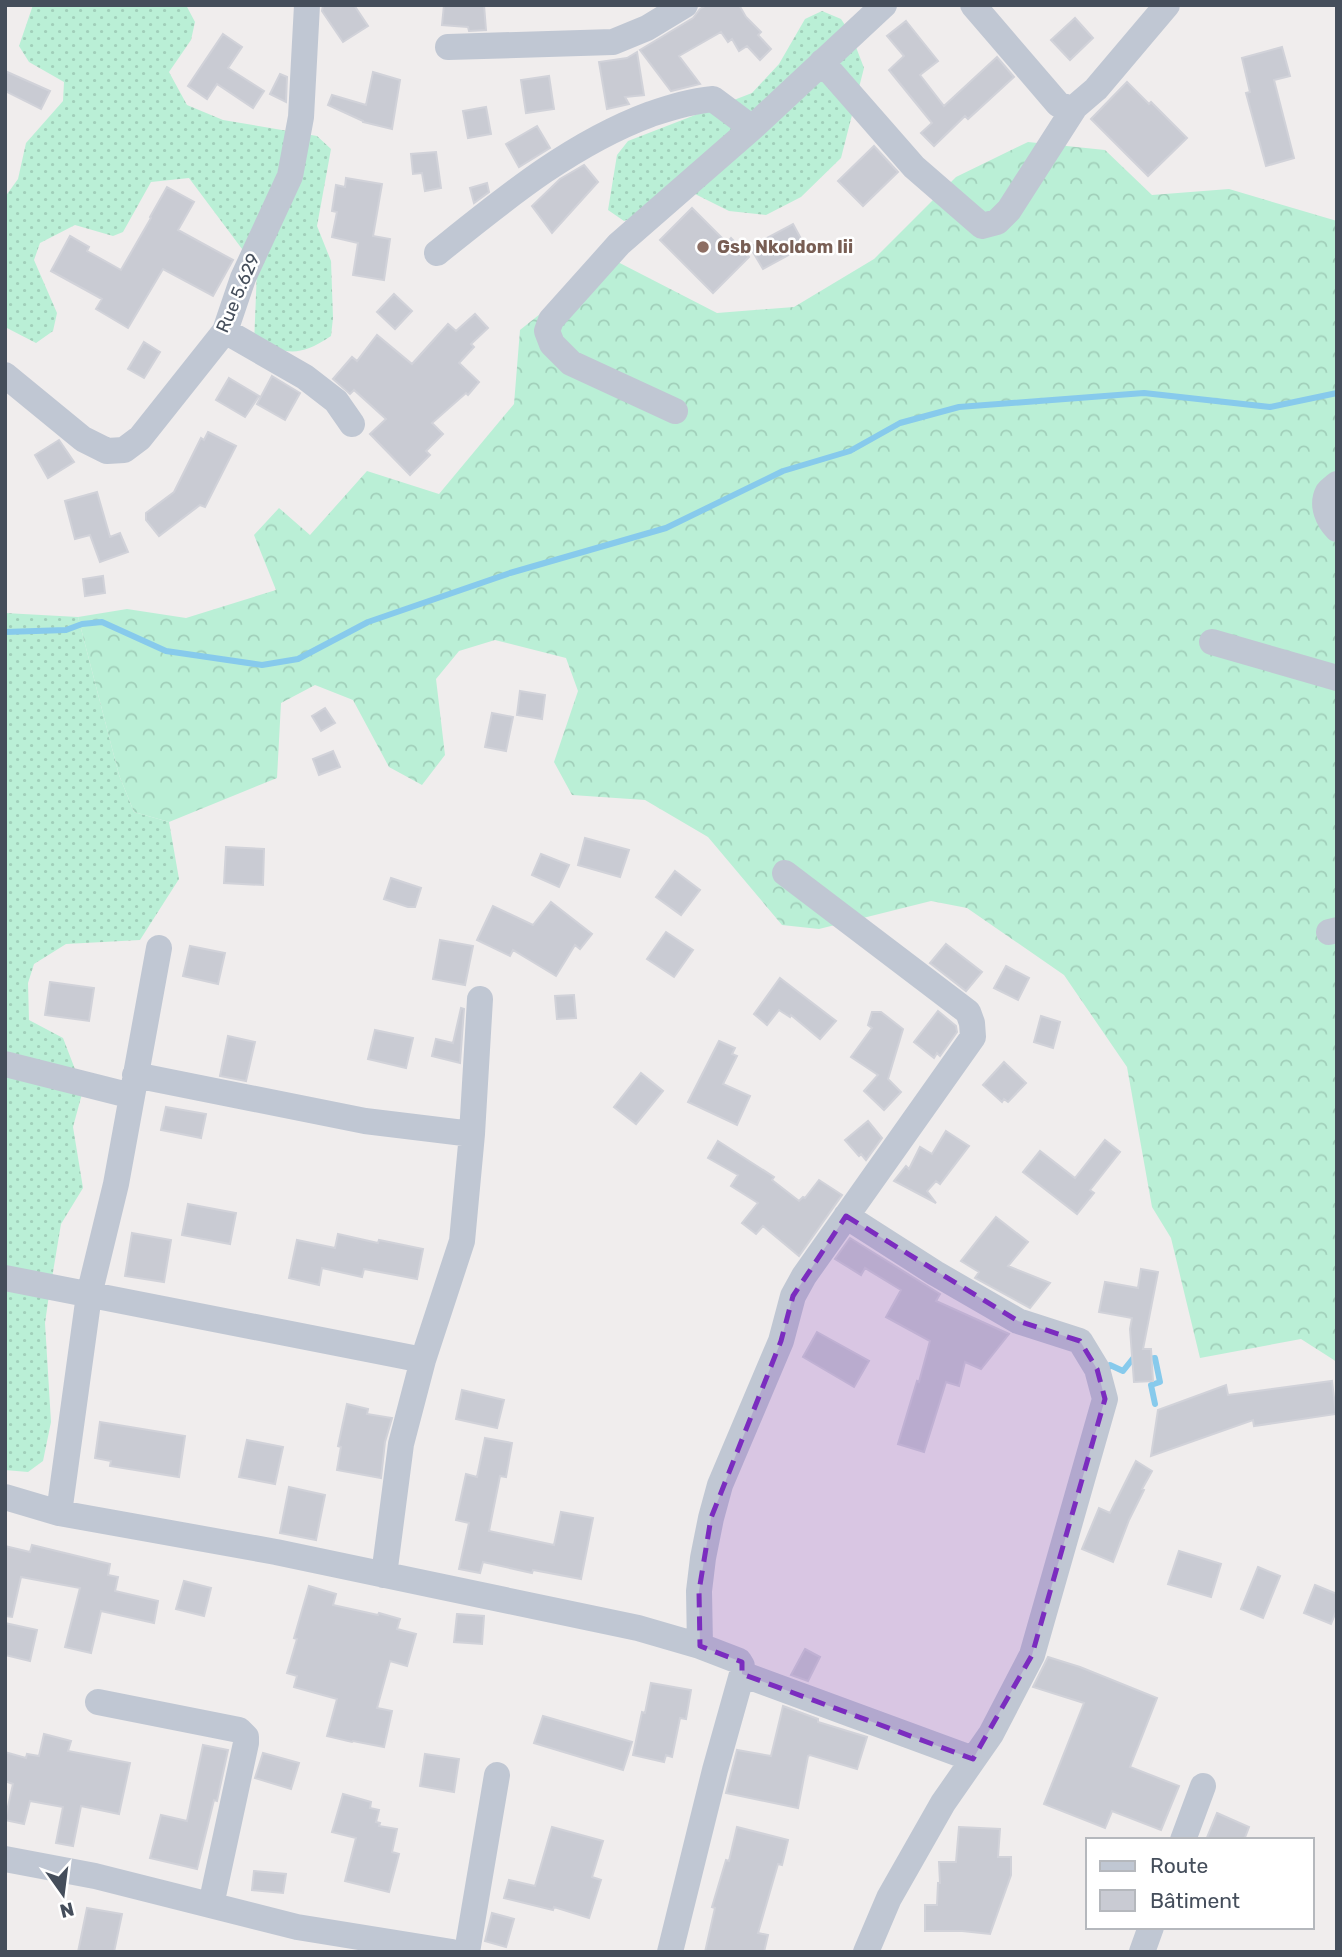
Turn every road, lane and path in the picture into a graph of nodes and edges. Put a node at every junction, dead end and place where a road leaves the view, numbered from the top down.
1 (307, 5) edge
2 (685, 5) edge
3 (884, 5) edge
4 (973, 5) edge
5 (1167, 5) edge
6 (448, 47) dead end
7 (822, 62) junction
8 (1074, 107) junction
9 (752, 128) junction
10 (437, 253) dead end
11 (225, 331) junction
12 (5, 375) edge
13 (675, 411) dead end
14 (352, 424) dead end
15 (1337, 484) edge
16 (1337, 529) edge
17 (1212, 642) dead end
18 (1337, 678) edge
19 (785, 873) dead end
20 (159, 948) dead end
21 (480, 999) dead end
22 (5, 1064) edge
23 (134, 1086) junction
24 (472, 1134) junction
25 (846, 1216) junction
26 (5, 1278) edge
27 (89, 1295) junction
28 (423, 1360) junction
29 (5, 1497) edge
30 (59, 1513) junction
31 (384, 1575) junction
32 (700, 1646) junction
33 (742, 1674) junction
34 (98, 1702) dead end
35 (973, 1759) junction
36 (497, 1775) dead end
37 (1203, 1786) dead end
38 (1184, 1838) edge
39 (5, 1859) edge
40 (211, 1905) junction
41 (1150, 1929) edge
42 (452, 1952) edge
43 (467, 1952) edge
44 (670, 1952) edge
45 (866, 1952) edge
46 (1142, 1952) edge

1 - 11 street, Rue 5.629
2 - 6 street
3 - 7 street
4 - 8 street
5 - 8 street
7 - 8 street
7 - 9 street
9 - 10 street
9 - 13 street
11 - 12 street, Rue 5.629
11 - 14 street
15 - 16 street
17 - 18 street
19 - 25 street
20 - 23 street
21 - 24 street
22 - 23 street
23 - 24 street
23 - 27 street
24 - 28 street
25 - 32 street
25 - 35 street
26 - 27 street
27 - 28 street
27 - 30 street
28 - 31 street
29 - 30 street
30 - 31 street
31 - 32 street
32 - 33 street
33 - 35 street
33 - 44 street
34 - 40 street
35 - 45 street
36 - 43 street
37 - 38 street
39 - 40 street
40 - 42 street
41 - 46 street

